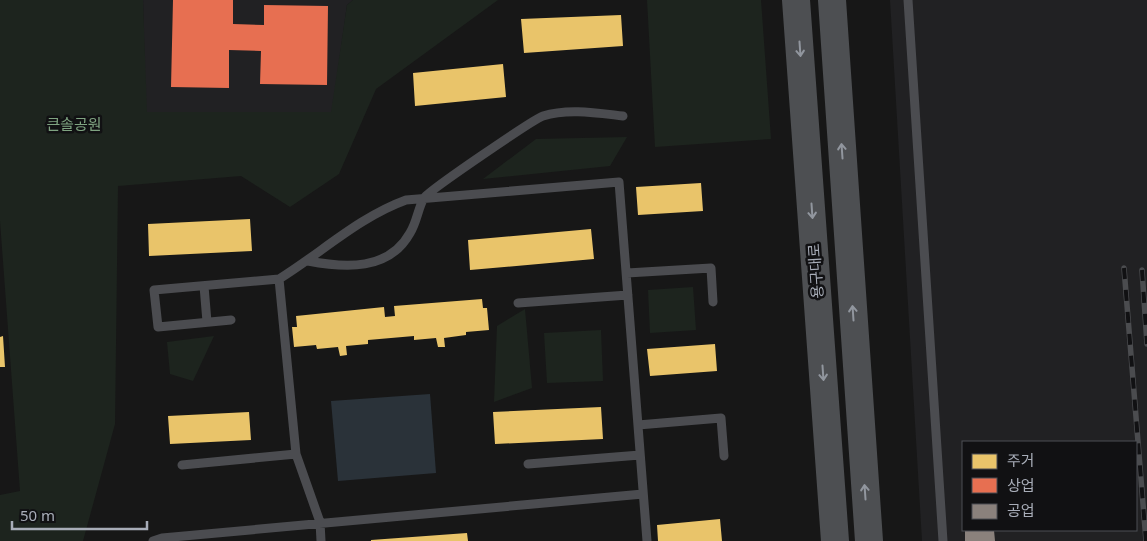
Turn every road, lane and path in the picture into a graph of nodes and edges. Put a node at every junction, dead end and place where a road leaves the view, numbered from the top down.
1 (796, 0) edge
2 (832, 0) edge
3 (908, 0) edge
4 (622, 116) dead end
5 (425, 197) junction
6 (308, 261) junction
7 (626, 272) junction
8 (279, 279) junction
9 (204, 286) junction
10 (628, 295) junction
11 (713, 302) dead end
12 (518, 303) dead end
13 (231, 320) dead end
14 (207, 322) junction
15 (638, 424) junction
16 (296, 454) junction
17 (640, 455) junction
18 (724, 456) dead end
19 (528, 464) dead end
20 (182, 465) dead end
21 (643, 494) junction
22 (320, 522) junction
23 (153, 541) edge
24 (321, 541) edge
25 (647, 541) edge
26 (836, 541) edge
27 (869, 541) edge
28 (943, 541) edge

1 -> 26 main road, 용구대로
27 -> 2 main road
3 - 28 lane
4 - 5 lane
5 - 6 lane
5 - 6 lane
5 - 7 lane
6 - 8 lane
7 - 10 lane
7 - 11 lane
8 - 9 lane
8 - 16 lane
9 - 14 lane
9 - 14 lane
10 - 12 lane
10 - 15 lane
13 - 14 lane
15 - 17 lane
15 - 18 lane
16 - 20 lane
16 - 22 lane
17 - 19 lane
17 - 21 lane
21 - 22 lane
21 - 25 lane
22 - 23 lane
22 - 24 lane

